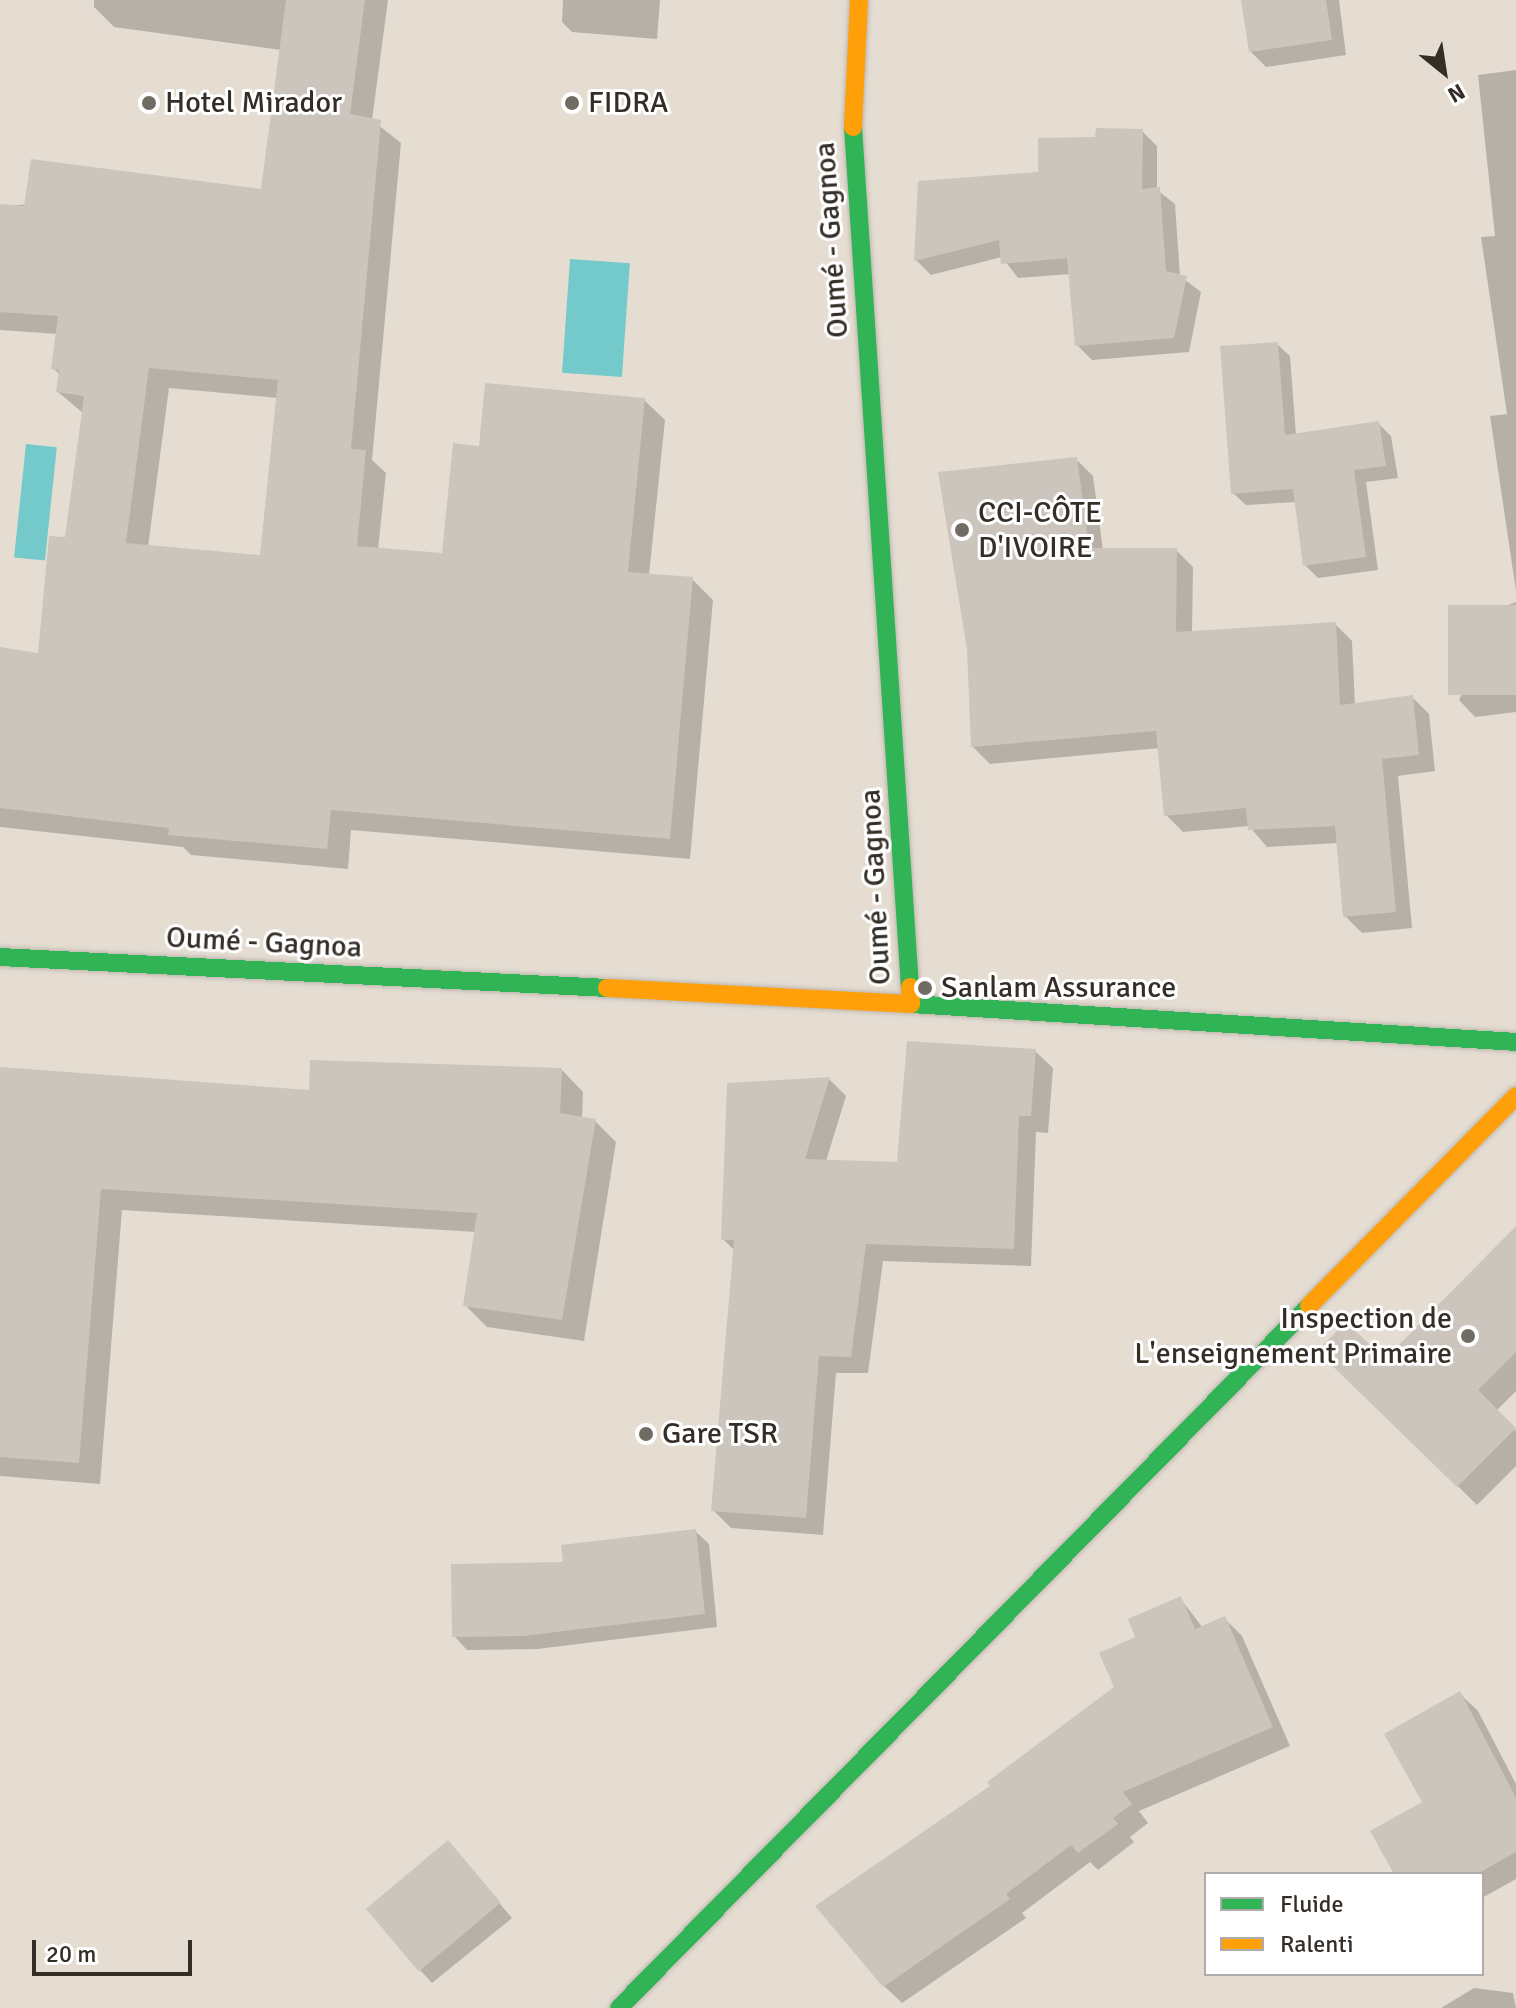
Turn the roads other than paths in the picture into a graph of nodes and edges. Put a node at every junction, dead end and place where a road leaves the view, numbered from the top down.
1 (859, 0) edge
2 (0, 957) edge
3 (911, 1004) junction
4 (1516, 1042) edge
5 (1516, 1096) edge
6 (619, 2008) edge

1 - 3 main road, Oumé - Gagnoa
2 - 3 main road, Oumé - Gagnoa
3 - 4 main road
5 - 6 main road

